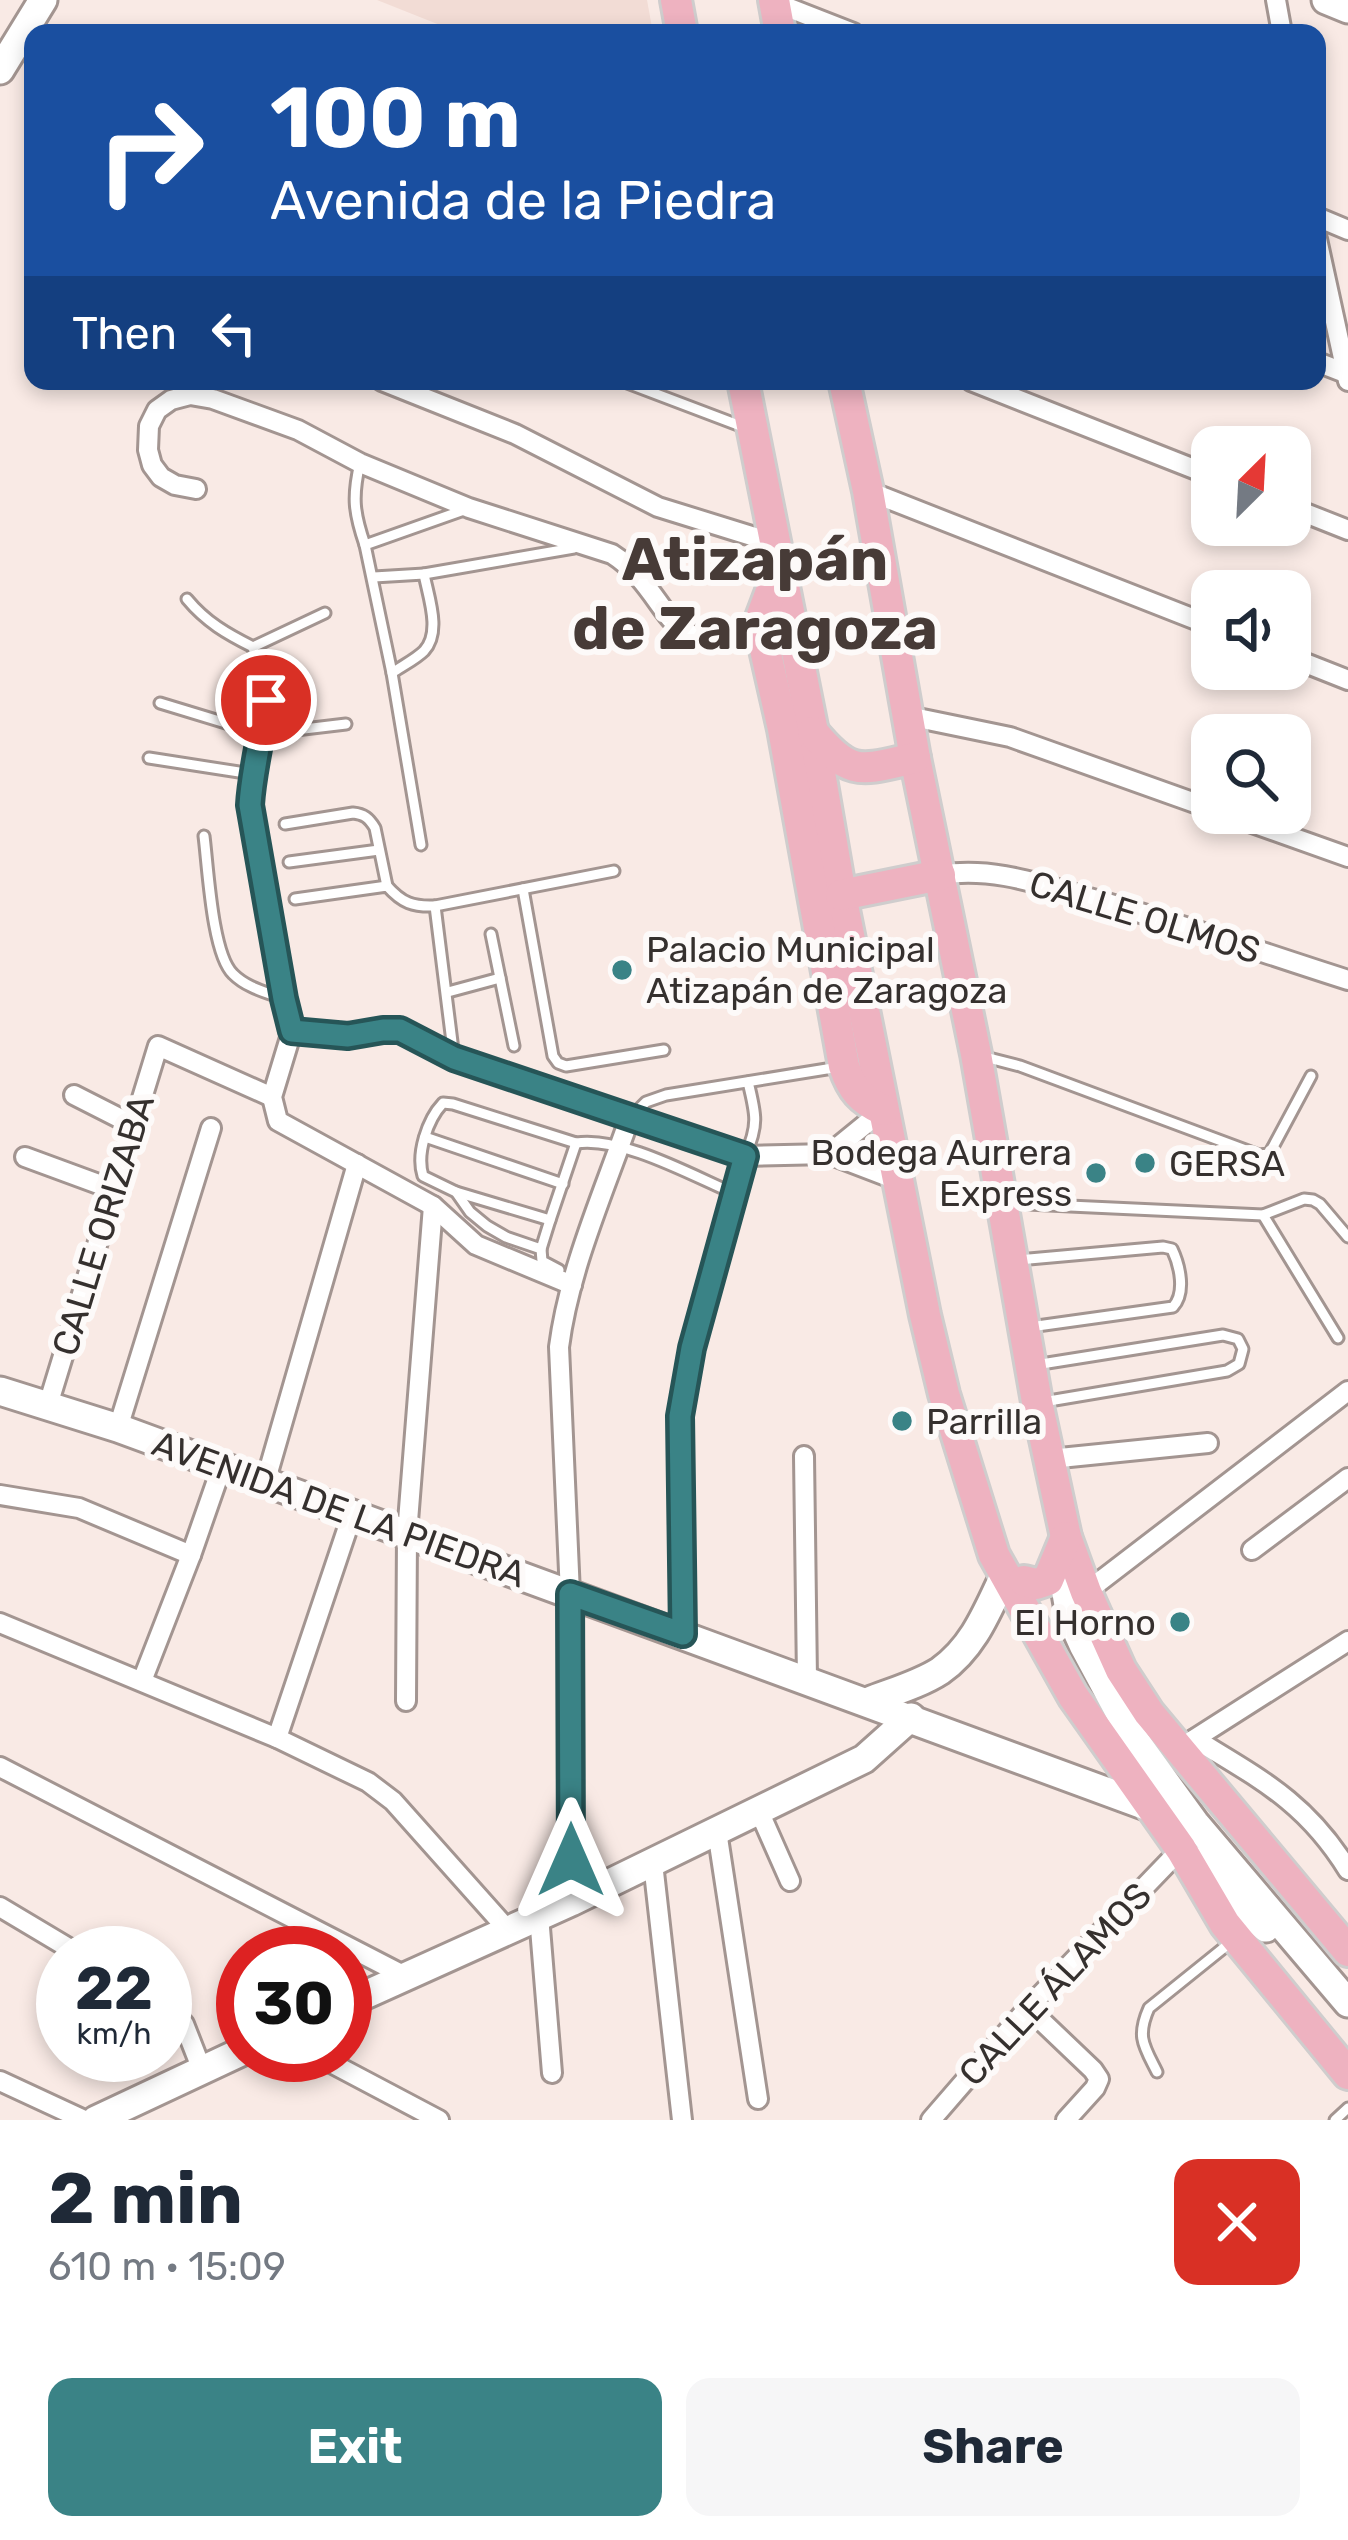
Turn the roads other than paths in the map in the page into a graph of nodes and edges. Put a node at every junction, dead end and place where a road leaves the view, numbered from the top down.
1 (1327, 0) edge
2 (1348, 8) edge
3 (776, 12) edge
4 (820, 24) edge
5 (24, 31) edge
6 (0, 70) edge
7 (1326, 280) edge
8 (1347, 376) edge
9 (405, 390) edge
10 (646, 390) edge
11 (744, 390) edge
12 (846, 390) edge
13 (993, 390) edge
14 (751, 429) junction
15 (360, 464) junction
16 (1191, 468) edge
17 (196, 489) dead end
18 (868, 491) junction
19 (469, 508) junction
20 (1311, 515) edge
21 (1348, 530) edge
22 (365, 545) junction
23 (588, 545) junction
24 (777, 556) junction
25 (424, 574) junction
26 (374, 577) junction
27 (187, 598) dead end
28 (325, 613) dead end
29 (1191, 618) edge
30 (760, 623) junction
31 (253, 647) junction
32 (1311, 665) edge
33 (392, 673) junction
34 (1348, 680) edge
35 (160, 703) dead end
36 (908, 716) junction
37 (346, 724) dead end
38 (798, 730) junction
39 (262, 734) junction
40 (149, 758) dead end
41 (916, 758) junction
42 (252, 774) junction
43 (1191, 802) edge
44 (285, 824) dead end
45 (1283, 834) edge
46 (204, 836) dead end
47 (421, 844) dead end
48 (380, 850) junction
49 (1348, 857) edge
50 (289, 862) dead end
51 (614, 871) dead end
52 (940, 875) junction
53 (387, 886) junction
54 (523, 889) junction
55 (841, 895) junction
56 (295, 899) dead end
57 (435, 906) junction
58 (491, 934) dead end
59 (500, 978) junction
60 (1348, 980) edge
61 (448, 992) junction
62 (284, 999) junction
63 (292, 1031) junction
64 (514, 1046) dead end
65 (664, 1050) dead end
66 (976, 1054) junction
67 (454, 1058) junction
68 (844, 1066) junction
69 (1311, 1076) dead end
70 (748, 1082) junction
71 (74, 1095) dead end
72 (272, 1096) junction
73 (883, 1110) junction
74 (630, 1118) junction
75 (133, 1125) junction
76 (211, 1128) dead end
77 (425, 1137) junction
78 (577, 1143) junction
79 (620, 1146) junction
80 (829, 1154) junction
81 (25, 1156) dead end
82 (745, 1156) junction
83 (357, 1164) junction
84 (897, 1180) junction
85 (563, 1184) junction
86 (112, 1189) junction
87 (456, 1192) junction
88 (734, 1193) junction
89 (1001, 1203) junction
90 (433, 1207) junction
91 (1263, 1214) junction
92 (550, 1220) junction
93 (1348, 1237) edge
94 (541, 1249) junction
95 (1012, 1261) junction
96 (573, 1282) junction
97 (1025, 1328) junction
98 (1338, 1338) dead end
99 (1031, 1365) junction
100 (0, 1391) edge
101 (1348, 1391) edge
102 (1037, 1402) junction
103 (48, 1405) junction
104 (118, 1428) junction
105 (1208, 1443) dead end
106 (804, 1456) dead end
107 (1049, 1459) junction
108 (222, 1466) junction
109 (1348, 1478) edge
110 (266, 1483) junction
111 (0, 1495) edge
112 (352, 1516) junction
113 (407, 1534) junction
114 (1066, 1537) junction
115 (1252, 1550) dead end
116 (191, 1555) junction
117 (1008, 1571) junction
118 (1086, 1592) junction
119 (570, 1594) junction
120 (0, 1623) edge
121 (683, 1634) junction
122 (1348, 1641) edge
123 (1330, 1653) junction
124 (1348, 1669) edge
125 (807, 1679) junction
126 (142, 1681) junction
127 (406, 1701) dead end
128 (869, 1701) junction
129 (911, 1717) junction
130 (277, 1738) junction
131 (1187, 1744) junction
132 (0, 1767) edge
133 (1150, 1807) junction
134 (759, 1811) junction
135 (717, 1831) junction
136 (1181, 1849) junction
137 (653, 1862) junction
138 (1348, 1870) edge
139 (790, 1881) dead end
140 (571, 1902) junction
141 (0, 1907) edge
142 (539, 1916) junction
143 (36, 1929) edge
144 (508, 1930) junction
145 (1235, 1937) junction
146 (1344, 1939) edge
147 (406, 1976) junction
148 (372, 1992) edge
149 (1348, 2003) edge
150 (1028, 2008) junction
151 (1348, 2028) edge
152 (192, 2044) edge
153 (216, 2064) edge
154 (202, 2070) junction
155 (1157, 2072) dead end
156 (552, 2073) dead end
157 (1348, 2074) edge
158 (0, 2081) edge
159 (367, 2082) edge
160 (758, 2099) dead end
161 (1348, 2108) edge
162 (84, 2120) edge
163 (96, 2120) edge
164 (439, 2120) edge
165 (682, 2120) edge
166 (931, 2120) edge
167 (1066, 2120) edge
168 (1335, 2120) edge

1 - 2 street
3 - 4 street
5 - 6 street
7 - 8 street
9 - 24 street
10 - 14 lane
11 - 14 main road
12 - 18 main road
13 - 16 street
14 - 24 main road
15 - 17 street
15 - 19 street
15 - 22 lane
18 - 29 street
18 - 36 main road
19 - 22 lane
19 - 23 street
20 - 21 street
22 - 26 lane
23 - 25 lane
23 - 30 street
24 - 30 main road
24 - 38 main road
25 - 26 lane
25 - 33 lane
26 - 33 lane
27 - 31 lane
28 - 31 lane
30 - 38 main road
31 - 39 lane
32 - 34 street
33 - 47 lane
35 - 39 lane
36 - 41 main road
36 - 43 street
37 - 39 lane
38 - 41 main road
38 - 55 main road
38 - 68 main road
39 - 42 lane
40 - 42 lane
41 - 52 main road
42 - 62 lane
44 - 48 lane
45 - 49 street
46 - 62 lane
48 - 50 lane
48 - 53 lane
51 - 54 lane
52 - 55 main road
52 - 60 street, CALLE OLMOS
52 - 66 main road
53 - 56 lane
53 - 57 lane
54 - 57 lane
54 - 65 lane
55 - 73 main road
57 - 61 lane
58 - 59 lane
59 - 61 lane
59 - 64 lane
61 - 67 lane
62 - 63 lane
63 - 67 street
63 - 72 street
66 - 69 lane
66 - 89 main road
67 - 74 street
68 - 70 lane
68 - 73 main road
70 - 74 lane
70 - 82 lane
71 - 75 street
72 - 75 street, CALLE ORIZABA
72 - 83 street
73 - 80 street
73 - 84 main road
74 - 79 street
74 - 82 street
75 - 86 street, CALLE ORIZABA
76 - 104 street
77 - 78 lane
77 - 85 lane
77 - 87 lane
78 - 79 lane
78 - 85 lane
79 - 88 lane
79 - 96 street
80 - 82 street
80 - 84 street
81 - 86 street
82 - 88 street
83 - 90 street
83 - 110 street
84 - 117 main road
85 - 92 lane
86 - 103 street, CALLE ORIZABA
87 - 92 lane
87 - 94 lane
88 - 121 street
89 - 91 lane
89 - 95 main road
90 - 96 street
90 - 113 street
91 - 93 lane
91 - 98 lane
92 - 94 lane
94 - 96 lane
95 - 97 main road
95 - 97 lane
96 - 119 street
97 - 99 main road
99 - 102 main road
99 - 102 lane
100 - 103 street, AVENIDA DE LA PIEDRA
101 - 118 street
102 - 107 main road
103 - 104 street, AVENIDA DE LA PIEDRA
104 - 108 street, AVENIDA DE LA PIEDRA
105 - 107 street
106 - 125 street
107 - 114 main road
108 - 110 street, AVENIDA DE LA PIEDRA
108 - 116 street
109 - 115 street
110 - 112 street, AVENIDA DE LA PIEDRA
111 - 116 street
112 - 113 street, AVENIDA DE LA PIEDRA
112 - 130 street
113 - 119 street, AVENIDA DE LA PIEDRA
113 - 127 street
114 - 117 main road
114 - 118 main road
114 - 149 street
116 - 126 street
117 - 128 street
117 - 133 main road
118 - 131 main road
119 - 121 street, AVENIDA DE LA PIEDRA
119 - 140 street
120 - 126 street
121 - 125 street, AVENIDA DE LA PIEDRA
122 - 123 street
123 - 124 street
123 - 131 street
125 - 128 street, AVENIDA DE LA PIEDRA
126 - 130 street
128 - 129 street, AVENIDA DE LA PIEDRA
129 - 133 street, AVENIDA DE LA PIEDRA
129 - 134 street
130 - 144 street
131 - 138 street
131 - 146 main road
132 - 147 street
133 - 136 main road
134 - 135 street
134 - 139 street
135 - 137 street
135 - 160 street
136 - 145 main road
136 - 150 street, CALLE ÁLAMOS
136 - 151 street
137 - 140 street
137 - 165 street
140 - 142 street
141 - 143 street
142 - 144 street
142 - 156 street
144 - 147 street
145 - 155 lane
145 - 157 main road
147 - 148 street
150 - 166 street, CALLE ÁLAMOS
150 - 167 street
152 - 154 street
153 - 154 street
154 - 163 street
158 - 162 street
159 - 164 street
161 - 168 lane

